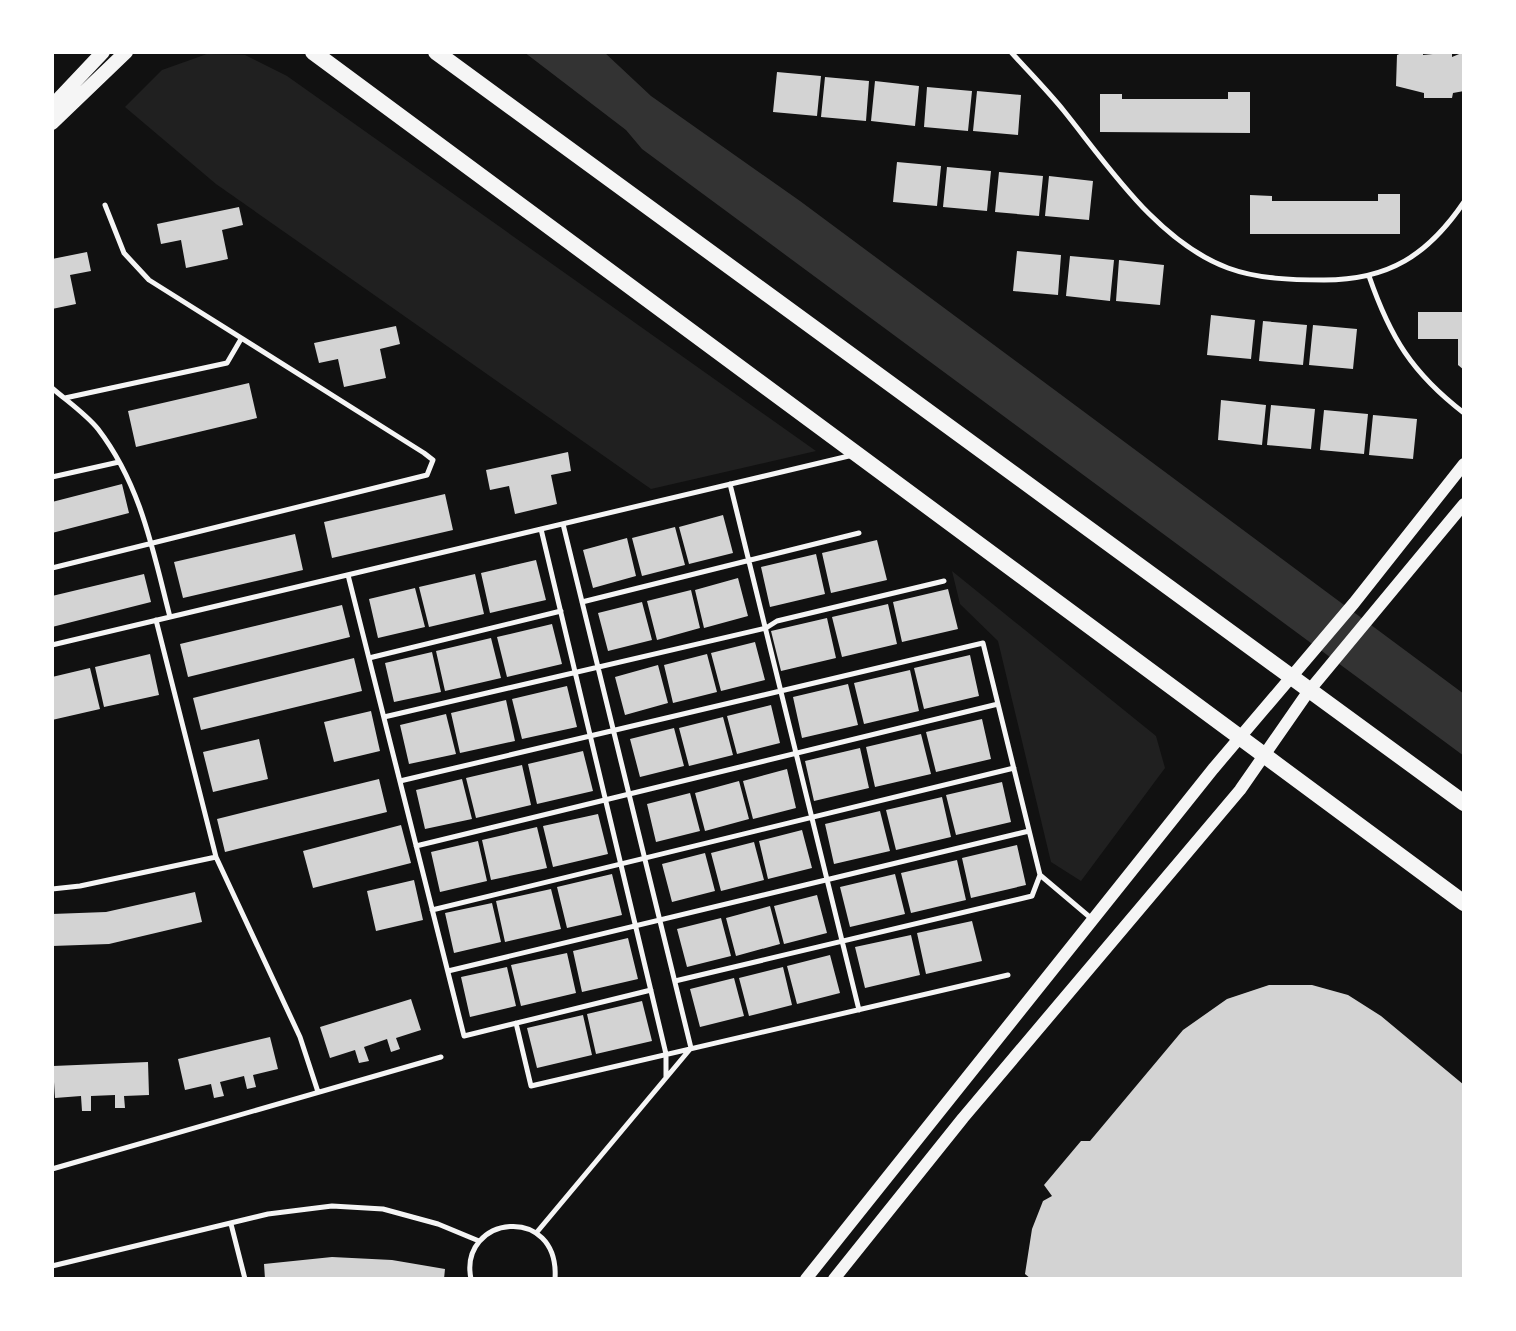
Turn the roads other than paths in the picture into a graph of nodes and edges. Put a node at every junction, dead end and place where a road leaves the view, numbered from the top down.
1 (103, 52) edge
2 (126, 52) edge
3 (313, 52) edge
4 (436, 52) edge
5 (1011, 52) edge
6 (52, 106) edge
7 (52, 123) edge
8 (1464, 202) edge
9 (105, 205) dead end
10 (1369, 276) junction
11 (242, 338) junction
12 (52, 388) edge
13 (64, 399) junction
14 (1464, 413) edge
15 (855, 454) junction
16 (119, 462) junction
17 (1464, 464) edge
18 (52, 477) edge
19 (730, 484) junction
20 (1464, 504) edge
21 (563, 524) junction
22 (541, 529) junction
23 (859, 533) dead end
24 (151, 544) junction
25 (749, 561) junction
26 (52, 568) edge
27 (348, 575) junction
28 (944, 581) dead end
29 (582, 602) junction
30 (561, 611) junction
31 (170, 617) junction
32 (156, 620) junction
33 (766, 628) junction
34 (52, 645) edge
35 (369, 658) junction
36 (598, 667) junction
37 (575, 672) junction
38 (1291, 678) junction
39 (781, 691) junction
40 (1308, 692) junction
41 (998, 704) junction
42 (384, 717) junction
43 (614, 731) junction
44 (591, 736) junction
45 (1241, 737) junction
46 (797, 753) junction
47 (1263, 753) junction
48 (1014, 768) junction
49 (400, 781) junction
50 (629, 794) junction
51 (606, 800) junction
52 (1464, 803) edge
53 (812, 817) junction
54 (1029, 831) junction
55 (416, 846) junction
56 (216, 857) junction
57 (645, 858) junction
58 (621, 864) junction
59 (1040, 875) junction
60 (827, 879) junction
61 (52, 889) edge
62 (1464, 903) edge
63 (432, 910) junction
64 (660, 920) junction
65 (1093, 920) junction
66 (636, 926) junction
67 (842, 941) junction
68 (448, 971) junction
69 (1008, 975) dead end
70 (675, 981) junction
71 (651, 990) junction
72 (859, 1010) junction
73 (516, 1023) junction
74 (691, 1048) junction
75 (666, 1054) junction
76 (441, 1057) dead end
77 (666, 1078) junction
78 (318, 1092) junction
79 (52, 1169) edge
80 (231, 1224) junction
81 (537, 1232) junction
82 (479, 1241) junction
83 (52, 1266) edge
84 (245, 1279) edge
85 (471, 1279) edge
86 (555, 1279) edge
87 (806, 1279) edge
88 (834, 1279) edge

1 - 6 main road
2 - 7 main road
3 - 15 main road
4 - 38 main road
5 - 10 lane
8 - 10 lane
9 - 11 lane
10 - 14 lane
11 - 13 lane
11 - 24 lane
12 - 13 lane
13 - 16 lane
15 - 19 lane
15 - 45 main road
16 - 18 lane
16 - 24 lane
17 - 38 street
19 - 21 lane
19 - 25 lane
20 - 40 street
21 - 22 lane
21 - 29 lane
22 - 27 lane
22 - 30 lane
23 - 25 lane
24 - 26 lane
24 - 31 lane
25 - 29 lane
25 - 33 lane
27 - 31 lane
27 - 35 lane
28 - 33 lane
29 - 36 lane
30 - 35 lane
30 - 37 lane
31 - 32 lane
32 - 34 lane
32 - 56 lane
33 - 36 lane
33 - 39 lane
35 - 42 lane
36 - 37 lane
36 - 43 lane
37 - 42 lane
37 - 44 lane
38 - 40 main road
38 - 45 street
39 - 41 lane
39 - 43 lane
39 - 46 lane
40 - 47 street
40 - 52 main road
41 - 46 lane
41 - 48 lane
42 - 49 lane
43 - 44 lane
43 - 50 lane
44 - 49 lane
44 - 51 lane
45 - 47 main road
45 - 65 street
46 - 50 lane
46 - 53 lane
47 - 62 main road
47 - 88 street
48 - 53 lane
48 - 54 lane
49 - 55 lane
50 - 51 lane
50 - 57 lane
51 - 55 lane
51 - 58 lane
53 - 57 lane
53 - 60 lane
54 - 59 lane
54 - 60 lane
55 - 63 lane
56 - 61 lane
56 - 78 lane
57 - 58 lane
57 - 64 lane
58 - 63 lane
58 - 66 lane
59 - 65 lane
59 - 67 lane
60 - 64 lane
60 - 67 lane
63 - 68 lane
64 - 66 lane
64 - 70 lane
65 - 87 street
66 - 68 lane
66 - 71 lane
67 - 70 lane
67 - 72 lane
68 - 73 lane
69 - 72 lane
70 - 74 lane
71 - 73 lane
71 - 75 lane
72 - 74 lane
73 - 75 lane
74 - 75 lane
74 - 77 lane
75 - 77 lane
76 - 78 lane
77 - 81 lane
78 - 79 lane
80 - 82 lane
80 - 83 lane
80 - 84 lane
81 - 82 lane
81 - 86 lane
82 - 85 lane

